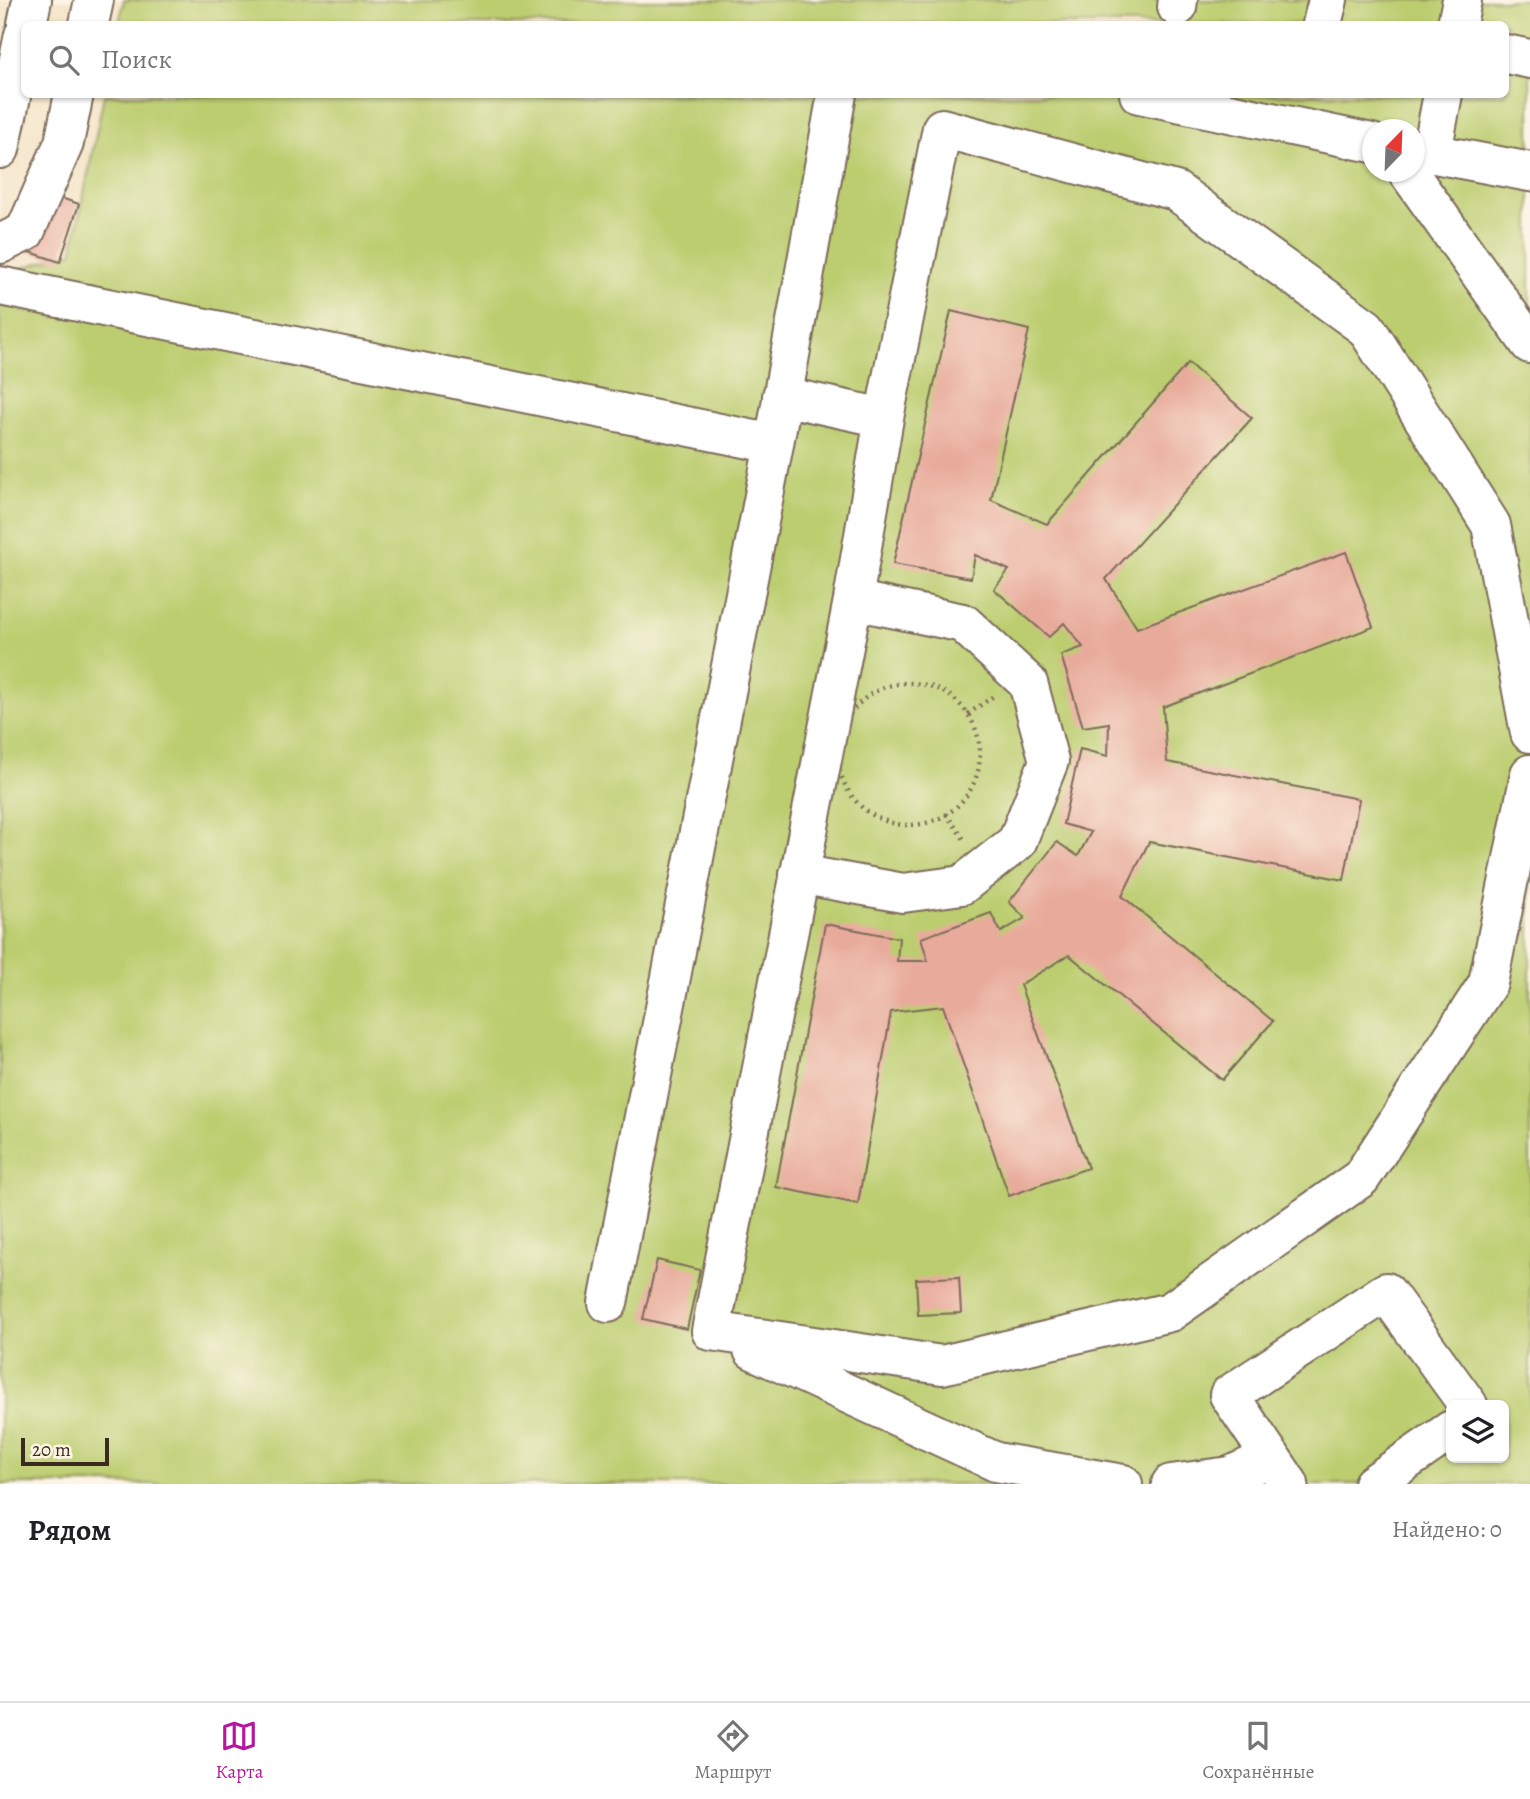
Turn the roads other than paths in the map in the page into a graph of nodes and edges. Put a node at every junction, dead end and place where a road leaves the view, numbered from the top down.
1 (32, 0) edge
2 (94, 0) edge
3 (1328, 0) edge
4 (1462, 0) edge
5 (28, 21) edge
6 (90, 21) edge
7 (1323, 21) edge
8 (1458, 21) edge
9 (21, 49) edge
10 (1509, 55) edge
11 (1530, 59) edge
12 (74, 98) edge
13 (836, 98) edge
14 (1158, 98) edge
15 (1441, 98) edge
16 (1425, 140) edge
17 (1362, 141) edge
18 (0, 149) edge
19 (1425, 159) edge
20 (1425, 170) edge
21 (1530, 172) edge
22 (0, 244) edge
23 (0, 286) edge
24 (1530, 344) edge
25 (782, 396) junction
26 (884, 418) junction
27 (774, 444) junction
28 (853, 600) junction
29 (1530, 733) edge
30 (1530, 774) edge
31 (799, 874) junction
32 (608, 1303) dead end
33 (711, 1331) junction
34 (1464, 1400) edge
35 (1446, 1433) edge
36 (1280, 1470) edge
37 (1123, 1484) edge
38 (1171, 1484) edge
39 (1373, 1484) edge

1 - 5 street
2 - 6 street
3 - 7 street
4 - 8 street
9 - 18 street
10 - 11 street
12 - 22 street
13 - 25 street
14 - 17 street
15 - 16 street
19 - 21 street
20 - 24 street
23 - 27 street
25 - 26 street
25 - 27 street
26 - 28 street
26 - 29 street
27 - 32 street
28 - 31 street
28 - 31 street
30 - 33 street
31 - 33 street
33 - 37 street
34 - 36 street
35 - 39 street
36 - 38 street

